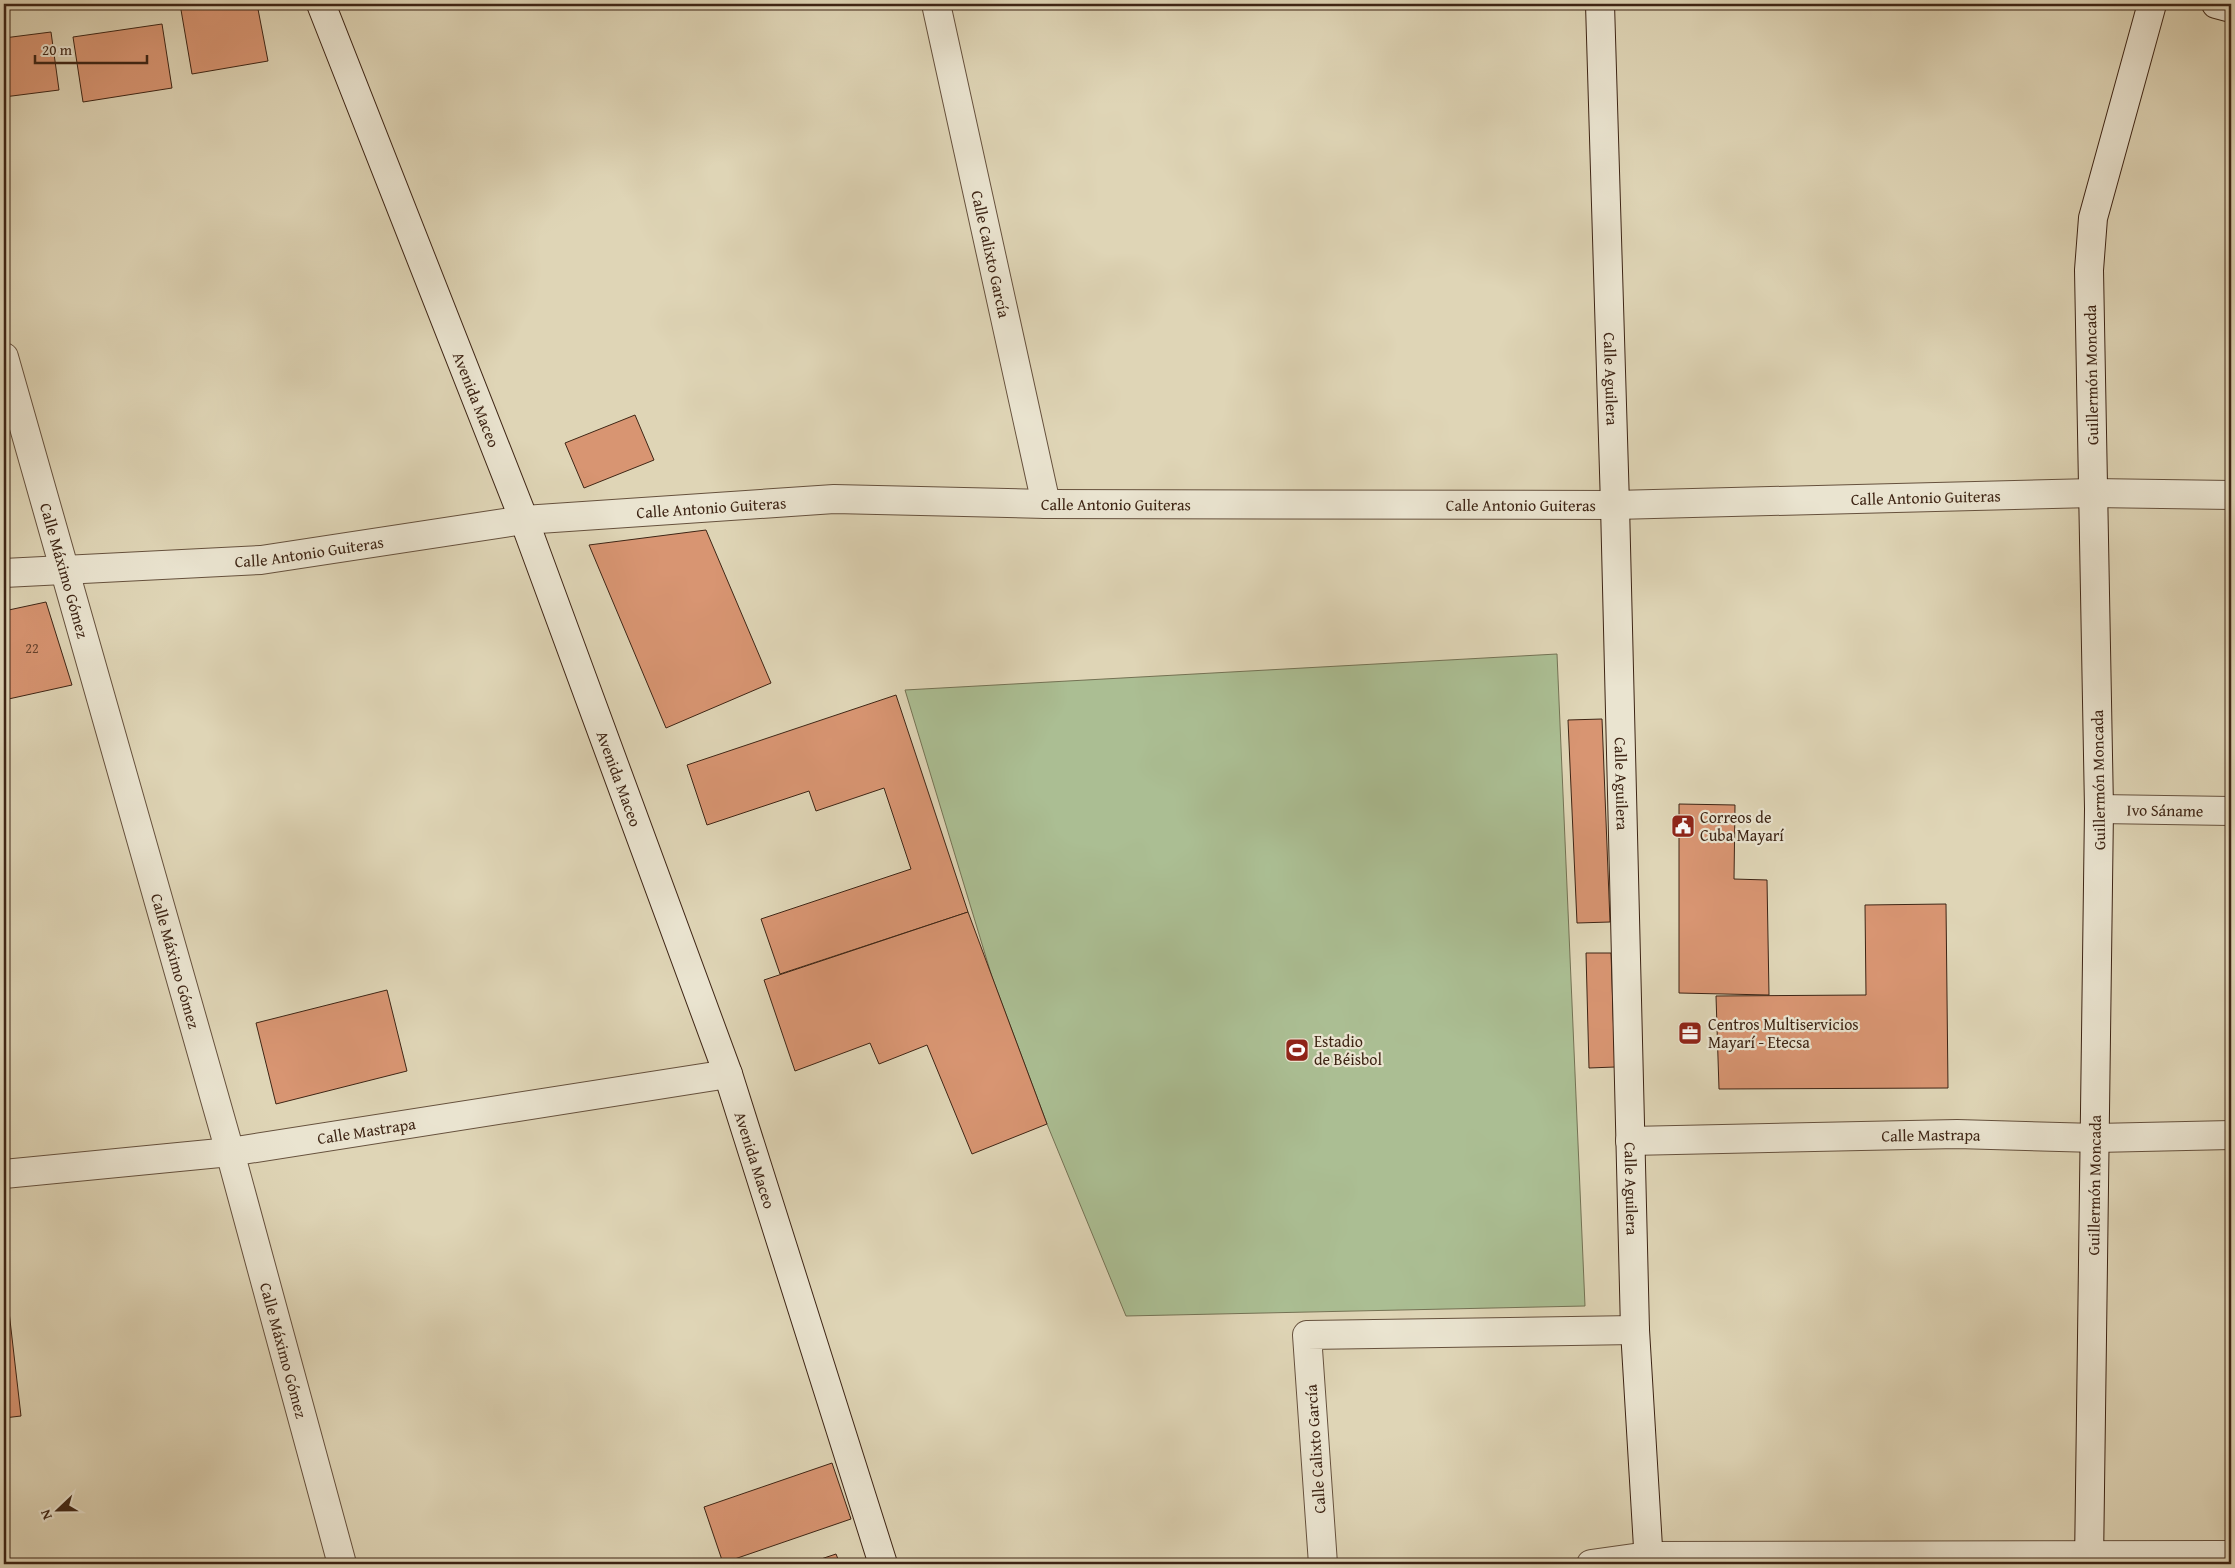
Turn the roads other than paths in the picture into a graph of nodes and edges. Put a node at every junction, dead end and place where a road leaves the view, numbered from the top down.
1 (321, 4) edge
2 (936, 4) edge
3 (1600, 4) edge
4 (2152, 4) edge
5 (2216, 4) edge
6 (2231, 8) edge
7 (4, 357) edge
8 (2093, 493) junction
9 (2231, 495) edge
10 (1046, 504) junction
11 (1615, 505) junction
12 (524, 520) junction
13 (65, 571) junction
14 (4, 573) edge
15 (2099, 809) junction
16 (2231, 811) edge
17 (728, 1074) junction
18 (2231, 1135) edge
19 (2096, 1138) junction
20 (1630, 1140) junction
21 (230, 1152) junction
22 (4, 1174) edge
23 (1635, 1330) junction
24 (2231, 1555) edge
25 (2089, 1559) edge
26 (1648, 1560) edge
27 (342, 1564) edge
28 (883, 1564) edge
29 (1323, 1564) edge
30 (1591, 1564) edge

1 - 12 street, Avenida Maceo
2 - 10 street, Calle Calixto García
3 - 11 street, Calle Aguilera
4 - 8 street, Guillermón Moncada
5 - 6 street
7 - 13 street, Calle Máximo Gómez
8 - 9 street, Calle Antonio Guiteras
8 - 11 street, Calle Antonio Guiteras
8 - 15 street, Guillermón Moncada
10 - 11 street, Calle Antonio Guiteras
10 - 12 street, Calle Antonio Guiteras
11 - 20 street, Calle Aguilera
12 - 13 street, Calle Antonio Guiteras
12 - 17 street, Avenida Maceo
13 - 14 street, Calle Antonio Guiteras
13 - 21 street, Calle Máximo Gómez
15 - 16 street, Ivo Sáname
15 - 19 street, Guillermón Moncada
17 - 21 street, Calle Mastrapa
17 - 28 street, Avenida Maceo
18 - 19 street, Calle Mastrapa
19 - 20 street, Calle Mastrapa
19 - 25 street, Guillermón Moncada
20 - 23 street, Calle Aguilera
21 - 22 street, Calle Mastrapa
21 - 27 street, Calle Máximo Gómez
23 - 26 street, Calle Aguilera
23 - 29 street, Calle Calixto García
24 - 25 street
25 - 26 street
26 - 30 street

